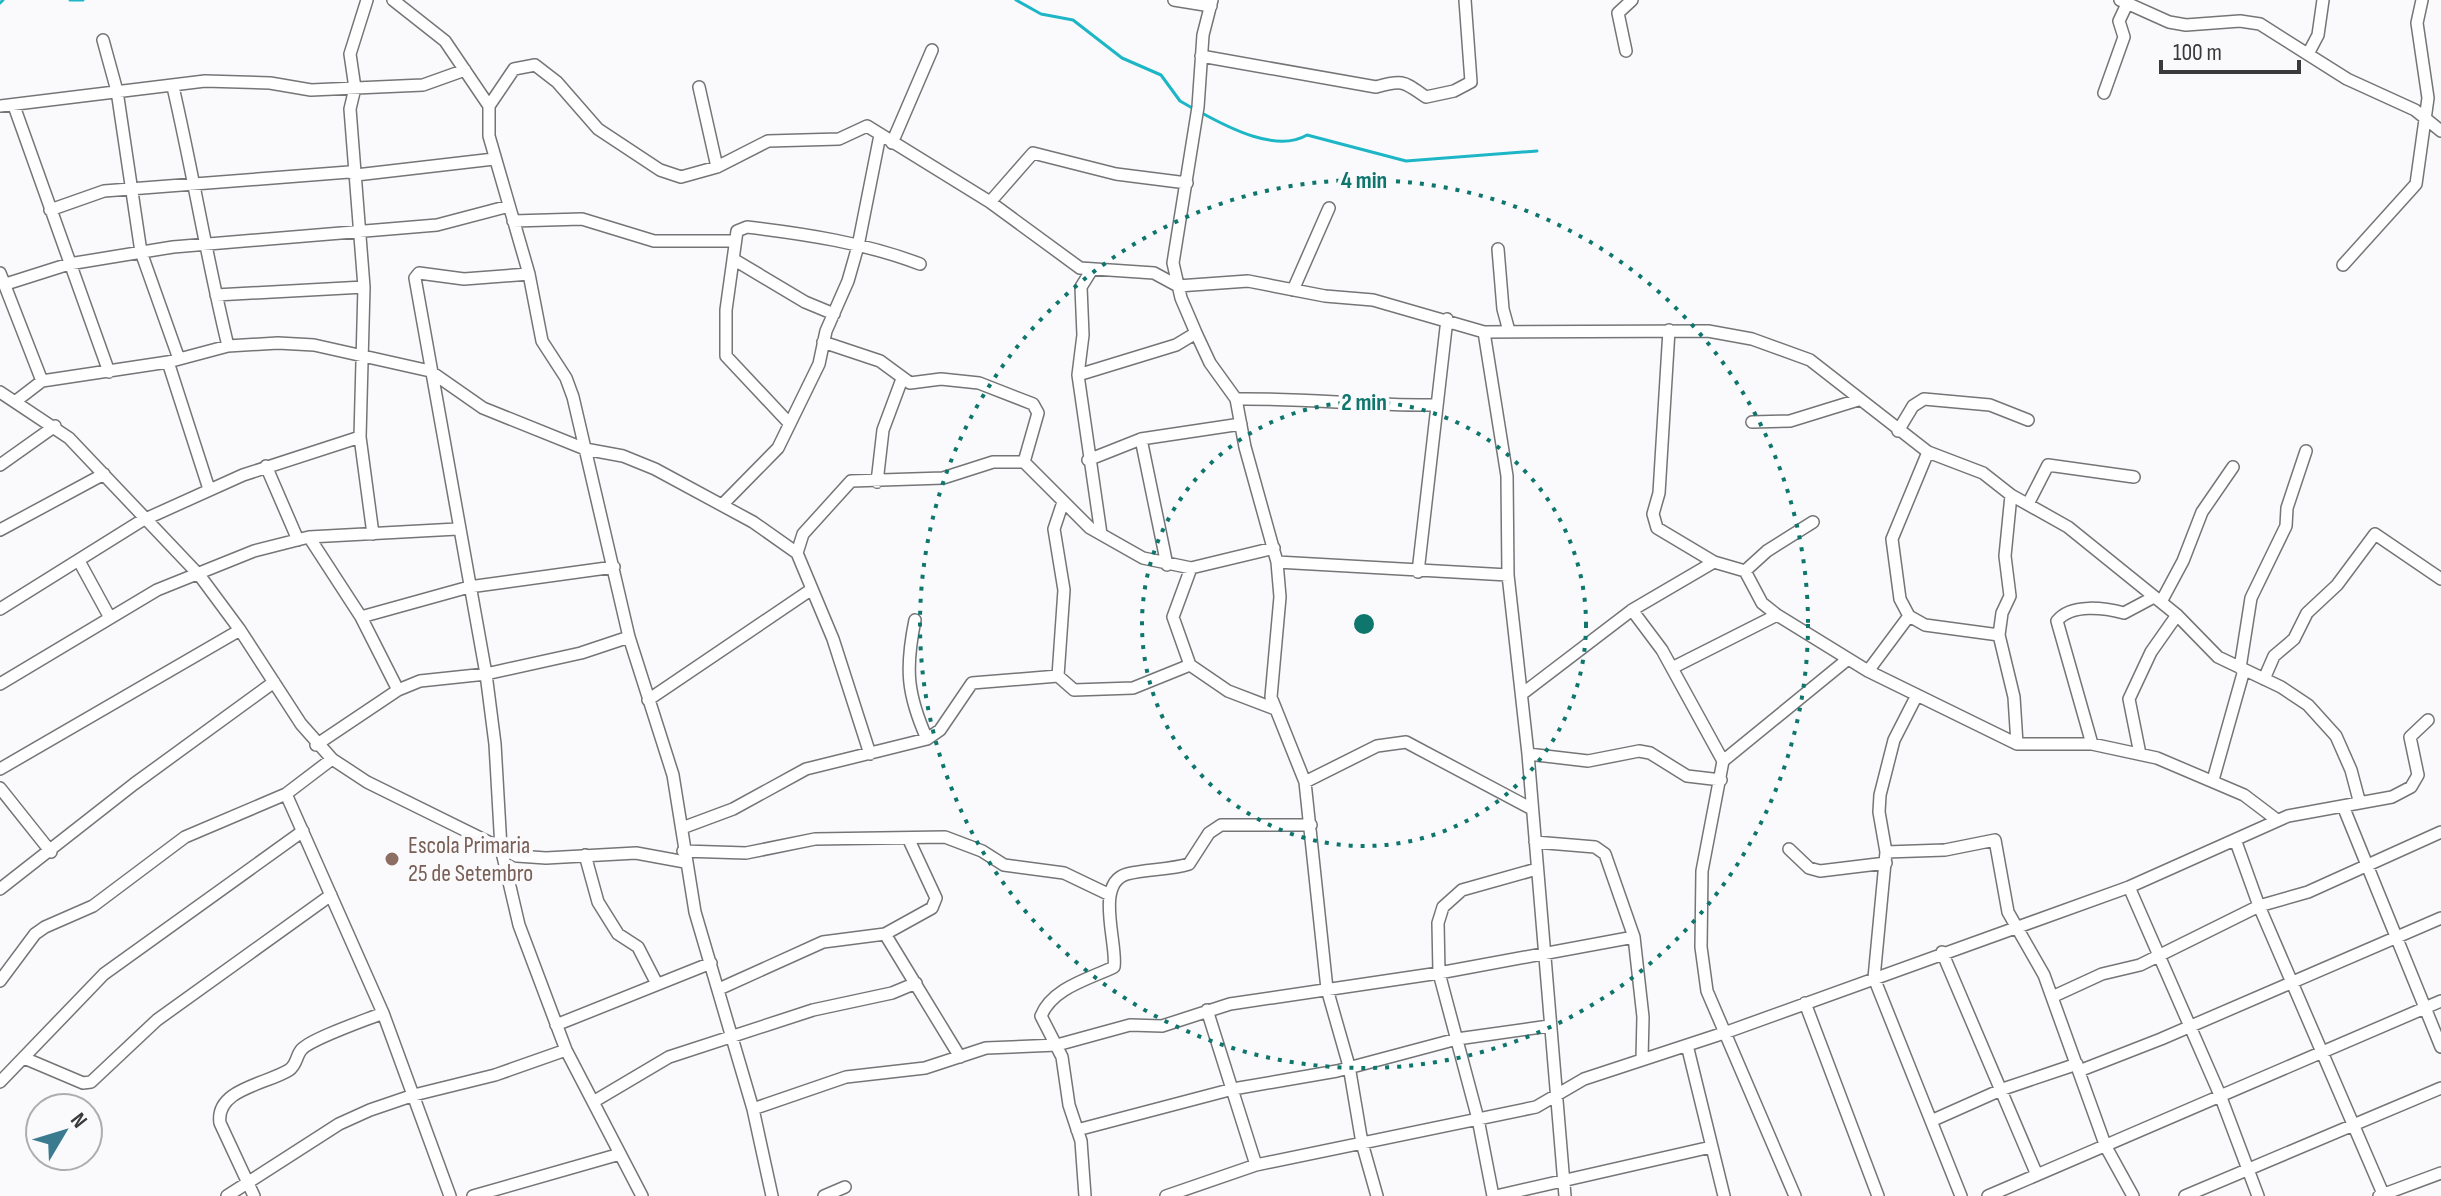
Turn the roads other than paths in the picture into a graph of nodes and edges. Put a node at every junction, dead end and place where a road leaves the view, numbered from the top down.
1 (367, 0) edge
2 (393, 0) edge
3 (1174, 0) edge
4 (1465, 0) edge
5 (1632, 0) edge
6 (2323, 0) edge
7 (2422, 0) edge
8 (2123, 2) edge
9 (1211, 3) edge
10 (2145, 5) edge
11 (103, 40) dead end
12 (932, 50) dead end
13 (1626, 51) dead end
14 (2308, 54) junction
15 (1201, 56) junction
16 (465, 70) junction
17 (173, 87) junction
18 (699, 87) dead end
19 (355, 88) junction
20 (117, 91) junction
21 (2104, 93) dead end
22 (0, 106) edge
23 (14, 106) junction
24 (489, 106) junction
25 (2423, 115) junction
26 (2441, 131) edge
27 (880, 135) junction
28 (892, 143) junction
29 (494, 159) junction
30 (717, 167) junction
31 (356, 175) junction
32 (195, 183) junction
33 (1187, 183) junction
34 (133, 189) junction
35 (990, 202) junction
36 (509, 206) junction
37 (1329, 208) dead end
38 (50, 210) junction
39 (513, 221) junction
40 (357, 231) junction
41 (734, 241) junction
42 (203, 244) junction
43 (858, 246) junction
44 (1498, 249) dead end
45 (141, 252) junction
46 (733, 259) junction
47 (69, 264) junction
48 (920, 264) dead end
49 (2343, 265) dead end
50 (1091, 271) junction
51 (529, 274) junction
52 (3, 279) edge
53 (1178, 286) junction
54 (364, 287) junction
55 (1293, 290) junction
56 (216, 295) junction
57 (834, 314) junction
58 (1447, 319) junction
59 (1669, 330) junction
60 (1509, 331) junction
61 (1484, 332) junction
62 (1196, 333) junction
63 (823, 342) junction
64 (228, 346) junction
65 (363, 356) junction
66 (174, 361) junction
67 (430, 371) junction
68 (109, 372) junction
69 (1078, 375) junction
70 (902, 379) junction
71 (42, 381) junction
72 (0, 392) edge
73 (1236, 399) junction
74 (1858, 400) junction
75 (16, 401) junction
76 (1437, 405) junction
77 (2028, 420) dead end
78 (788, 422) junction
79 (1752, 422) dead end
80 (1241, 424) junction
81 (55, 426) junction
82 (1898, 431) junction
83 (360, 437) junction
84 (1141, 439) junction
85 (585, 449) junction
86 (2306, 451) dead end
87 (1928, 452) junction
88 (1088, 460) junction
89 (1024, 462) junction
90 (0, 465) edge
91 (266, 466) junction
92 (2233, 467) dead end
93 (104, 474) junction
94 (2134, 477) dead end
95 (877, 482) junction
96 (209, 489) junction
97 (2011, 495) junction
98 (1063, 502) junction
99 (2028, 504) junction
100 (722, 505) junction
101 (147, 519) junction
102 (1813, 522) dead end
103 (457, 529) junction
104 (0, 530) edge
105 (373, 534) junction
106 (1101, 534) junction
107 (304, 539) junction
108 (1274, 548) junction
109 (797, 553) junction
110 (79, 561) junction
111 (1277, 562) junction
112 (1714, 562) junction
113 (1167, 565) junction
114 (614, 567) junction
115 (1191, 568) junction
116 (1745, 571) junction
117 (1418, 572) junction
118 (1508, 575) junction
119 (200, 576) junction
120 (2441, 579) edge
121 (469, 587) junction
122 (812, 589) junction
123 (2157, 600) junction
124 (0, 609) edge
125 (1632, 610) junction
126 (1777, 615) junction
127 (2177, 615) junction
128 (109, 616) junction
129 (1909, 616) junction
130 (361, 617) junction
131 (915, 620) dead end
132 (240, 630) junction
133 (1999, 635) junction
134 (629, 637) junction
135 (1848, 659) junction
136 (1190, 665) junction
137 (1672, 668) junction
138 (2242, 669) junction
139 (1868, 671) junction
140 (486, 674) junction
141 (1058, 676) junction
142 (2264, 679) junction
143 (274, 682) junction
144 (0, 684) edge
145 (398, 690) junction
146 (1522, 694) junction
147 (1917, 695) junction
148 (648, 700) junction
149 (1275, 709) junction
150 (2428, 720) dead end
151 (927, 739) junction
152 (2017, 744) junction
153 (2092, 744) junction
154 (316, 745) junction
155 (870, 754) junction
156 (1528, 754) junction
157 (2140, 754) junction
158 (332, 759) junction
159 (1723, 761) junction
160 (0, 769) edge
161 (1721, 780) junction
162 (2213, 780) junction
163 (1305, 782) junction
164 (0, 788) edge
165 (286, 794) junction
166 (2359, 800) junction
167 (2343, 806) junction
168 (1532, 809) junction
169 (2277, 820) junction
170 (1311, 825) junction
171 (682, 828) junction
172 (303, 831) junction
173 (2441, 832) edge
174 (909, 840) junction
175 (1535, 842) junction
176 (2236, 842) junction
177 (501, 848) junction
178 (1789, 849) dead end
179 (51, 852) junction
180 (585, 855) junction
181 (684, 856) junction
182 (1886, 858) junction
183 (2367, 867) junction
184 (1537, 869) junction
185 (2129, 887) junction
186 (0, 889) edge
187 (331, 895) junction
188 (1110, 895) junction
189 (2259, 906) junction
190 (2441, 918) edge
191 (2016, 926) junction
192 (885, 934) junction
193 (1634, 937) junction
194 (2396, 938) junction
195 (1542, 952) junction
196 (1942, 952) junction
197 (2159, 955) junction
198 (711, 963) junction
199 (1439, 973) junction
200 (1874, 978) junction
201 (0, 981) edge
202 (2292, 982) junction
203 (916, 983) junction
204 (657, 984) junction
205 (719, 989) junction
206 (1327, 989) junction
207 (2052, 997) junction
208 (2441, 1001) edge
209 (1805, 1003) junction
210 (2426, 1008) junction
211 (1207, 1010) junction
212 (383, 1013) junction
213 (556, 1025) junction
214 (2191, 1025) junction
215 (1549, 1026) junction
216 (1727, 1032) junction
217 (731, 1036) junction
218 (1457, 1039) junction
219 (1057, 1045) junction
220 (1687, 1045) junction
221 (2441, 1047) edge
222 (566, 1050) junction
223 (2322, 1053) junction
224 (960, 1057) junction
225 (24, 1058) junction
226 (1642, 1059) junction
227 (1349, 1066) junction
228 (2078, 1067) junction
229 (1, 1078) edge
230 (2441, 1088) edge
231 (1233, 1089) junction
232 (2003, 1089) junction
233 (1556, 1094) junction
234 (414, 1095) junction
235 (2220, 1095) junction
236 (593, 1102) junction
237 (753, 1109) junction
238 (1478, 1119) junction
239 (1931, 1121) junction
240 (2351, 1126) junction
241 (1077, 1130) junction
242 (1362, 1143) junction
243 (1711, 1147) junction
244 (2106, 1147) junction
245 (620, 1154) junction
246 (1256, 1165) junction
247 (2247, 1169) junction
248 (2441, 1173) edge
249 (2037, 1175) junction
250 (249, 1180) junction
251 (1563, 1180) junction
252 (845, 1187) dead end
253 (2382, 1195) edge
254 (227, 1196) edge
255 (254, 1196) edge
256 (450, 1196) edge
257 (473, 1196) edge
258 (642, 1196) edge
259 (772, 1196) edge
260 (824, 1196) edge
261 (1085, 1196) edge
262 (1166, 1196) edge
263 (1377, 1196) edge
264 (1494, 1196) edge
265 (1565, 1196) edge
266 (1724, 1196) edge
267 (1795, 1196) edge
268 (1878, 1196) edge
269 (1961, 1196) edge
270 (1988, 1196) edge
271 (2133, 1196) edge
272 (2185, 1196) edge
273 (2258, 1196) edge

1 - 19 street
2 - 16 street
3 - 9 street
4 - 15 street
5 - 13 street
6 - 14 street
7 - 25 street
8 - 10 street
8 - 21 street
9 - 15 street
10 - 14 street
11 - 20 street
12 - 28 street
14 - 25 street
15 - 33 street
16 - 19 street
16 - 24 street
17 - 19 street
17 - 20 street
17 - 32 street
18 - 30 street
19 - 31 street
20 - 23 street
20 - 34 street
22 - 23 street
23 - 38 street
24 - 29 street
24 - 30 street
25 - 26 street
25 - 49 street
27 - 28 street
27 - 30 street
27 - 43 street
28 - 35 street
29 - 31 street
29 - 36 street
31 - 32 street
31 - 40 street
32 - 34 street
32 - 42 street
33 - 35 street
33 - 53 street
34 - 38 street
34 - 45 street
35 - 50 street
36 - 39 street
36 - 40 street
37 - 55 street
38 - 47 street
39 - 41 street
39 - 51 street
40 - 42 street
40 - 54 street
41 - 43 street
41 - 46 street
42 - 45 street
42 - 56 street
43 - 48 street
43 - 57 street
44 - 60 street
45 - 47 street
45 - 66 street
46 - 57 street
46 - 78 street
47 - 52 street
47 - 68 street
50 - 53 street
50 - 69 street
51 - 67 street
51 - 85 street
52 - 71 street
53 - 55 street
53 - 62 street
54 - 56 street
54 - 65 street
55 - 58 street
56 - 64 street
57 - 63 street
58 - 61 street
58 - 76 street
59 - 60 street
59 - 74 street
59 - 112 street
60 - 61 street
61 - 118 street
62 - 69 street
62 - 73 street
63 - 70 street
63 - 78 street
64 - 65 street
64 - 66 street
65 - 67 street
65 - 83 street
66 - 68 street
66 - 96 street
67 - 85 street
67 - 103 street
68 - 71 street
69 - 88 street
70 - 89 street
70 - 95 street
71 - 75 street
72 - 75 street
73 - 76 street
73 - 80 street
74 - 79 street
74 - 82 street
75 - 81 street
76 - 117 street
77 - 82 street
78 - 100 street
80 - 84 street
80 - 108 street
81 - 90 street
81 - 93 street
82 - 87 street
83 - 91 street
83 - 105 street
84 - 88 street
84 - 113 street
85 - 100 street
85 - 114 street
86 - 138 street
87 - 97 street
87 - 129 street
88 - 106 street
89 - 95 street
89 - 98 street
91 - 96 street
91 - 107 street
92 - 123 street
93 - 101 street
93 - 104 street
94 - 99 street
95 - 109 street
96 - 101 street
97 - 99 street
97 - 133 street
98 - 106 street
98 - 141 street
99 - 123 street
100 - 109 street
101 - 110 street
101 - 119 street
102 - 116 street
103 - 105 street
103 - 121 street
105 - 107 street
106 - 113 street
107 - 119 street
107 - 130 street
108 - 111 street
108 - 115 street
109 - 122 street
110 - 124 street
110 - 128 street
111 - 117 street
111 - 149 street
112 - 116 street
112 - 125 street
113 - 115 street
114 - 121 street
114 - 134 street
115 - 136 street
116 - 126 street
117 - 118 street
118 - 146 street
119 - 128 street
119 - 132 street
120 - 142 street
121 - 130 street
121 - 140 street
122 - 148 street
122 - 155 street
123 - 127 street
123 - 153 street
125 - 137 street
125 - 146 street
126 - 135 street
126 - 137 street
127 - 138 street
127 - 157 street
128 - 144 street
129 - 133 street
129 - 139 street
130 - 145 street
131 - 151 street
132 - 143 street
132 - 160 street
133 - 152 street
134 - 140 street
134 - 148 street
135 - 139 street
135 - 159 street
136 - 141 street
136 - 149 street
137 - 159 street
138 - 142 street
138 - 162 street
139 - 147 street
140 - 145 street
140 - 177 street
141 - 151 street
142 - 166 street
143 - 154 street
143 - 179 street
145 - 154 street
146 - 156 street
147 - 152 street
147 - 182 street
148 - 171 street
149 - 163 street
150 - 166 street
151 - 155 street
152 - 153 street
153 - 157 street
154 - 158 street
155 - 171 street
156 - 161 street
156 - 168 street
157 - 162 street
158 - 165 street
158 - 177 street
159 - 161 street
161 - 216 street
162 - 169 street
163 - 168 street
163 - 170 street
164 - 179 street
165 - 172 street
165 - 201 street
166 - 167 street
167 - 169 street
167 - 183 street
168 - 175 street
169 - 176 street
170 - 188 street
170 - 206 street
171 - 181 street
172 - 187 street
172 - 225 street
173 - 183 street
174 - 181 street
174 - 188 street
174 - 192 street
175 - 184 street
175 - 193 street
176 - 185 street
176 - 189 street
177 - 180 street
177 - 213 street
178 - 182 street
179 - 186 street
180 - 181 street
180 - 204 street
181 - 198 street
182 - 191 street
182 - 200 street
183 - 189 street
183 - 194 street
184 - 195 street
184 - 199 street
185 - 191 street
185 - 197 street
187 - 212 street
187 - 225 street
188 - 219 street
189 - 197 street
189 - 202 street
190 - 194 street
191 - 196 street
191 - 207 street
192 - 203 street
192 - 205 street
193 - 195 street
193 - 226 street
194 - 202 street
194 - 210 street
195 - 199 street
195 - 215 street
196 - 200 street
196 - 232 street
197 - 207 street
197 - 214 street
198 - 204 street
198 - 205 street
199 - 206 street
199 - 218 street
200 - 209 street
200 - 239 street
202 - 214 street
202 - 223 street
203 - 217 street
203 - 224 street
204 - 213 street
205 - 217 street
206 - 211 street
206 - 227 street
207 - 228 street
208 - 210 street
209 - 216 street
209 - 268 street
210 - 221 street
210 - 223 street
211 - 219 street
211 - 231 street
212 - 234 street
212 - 250 street
213 - 222 street
214 - 228 street
214 - 235 street
215 - 218 street
215 - 233 street
216 - 220 street
216 - 267 street
217 - 236 street
217 - 237 street
218 - 227 street
218 - 238 street
219 - 224 street
219 - 241 street
220 - 226 street
220 - 243 street
222 - 234 street
222 - 236 street
223 - 235 street
223 - 240 street
224 - 237 street
225 - 229 street
226 - 233 street
227 - 231 street
227 - 242 street
228 - 232 street
228 - 244 street
230 - 240 street
231 - 241 street
231 - 246 street
232 - 239 street
232 - 249 street
233 - 238 street
233 - 251 street
234 - 250 street
234 - 256 street
235 - 244 street
235 - 247 street
236 - 245 street
237 - 259 street
238 - 242 street
238 - 264 street
239 - 269 street
240 - 247 street
240 - 253 street
241 - 261 street
242 - 246 street
242 - 263 street
243 - 251 street
243 - 266 street
244 - 249 street
244 - 271 street
245 - 257 street
245 - 258 street
246 - 262 street
247 - 272 street
247 - 273 street
248 - 253 street
249 - 270 street
250 - 254 street
250 - 255 street
251 - 264 street
251 - 265 street
252 - 260 street

